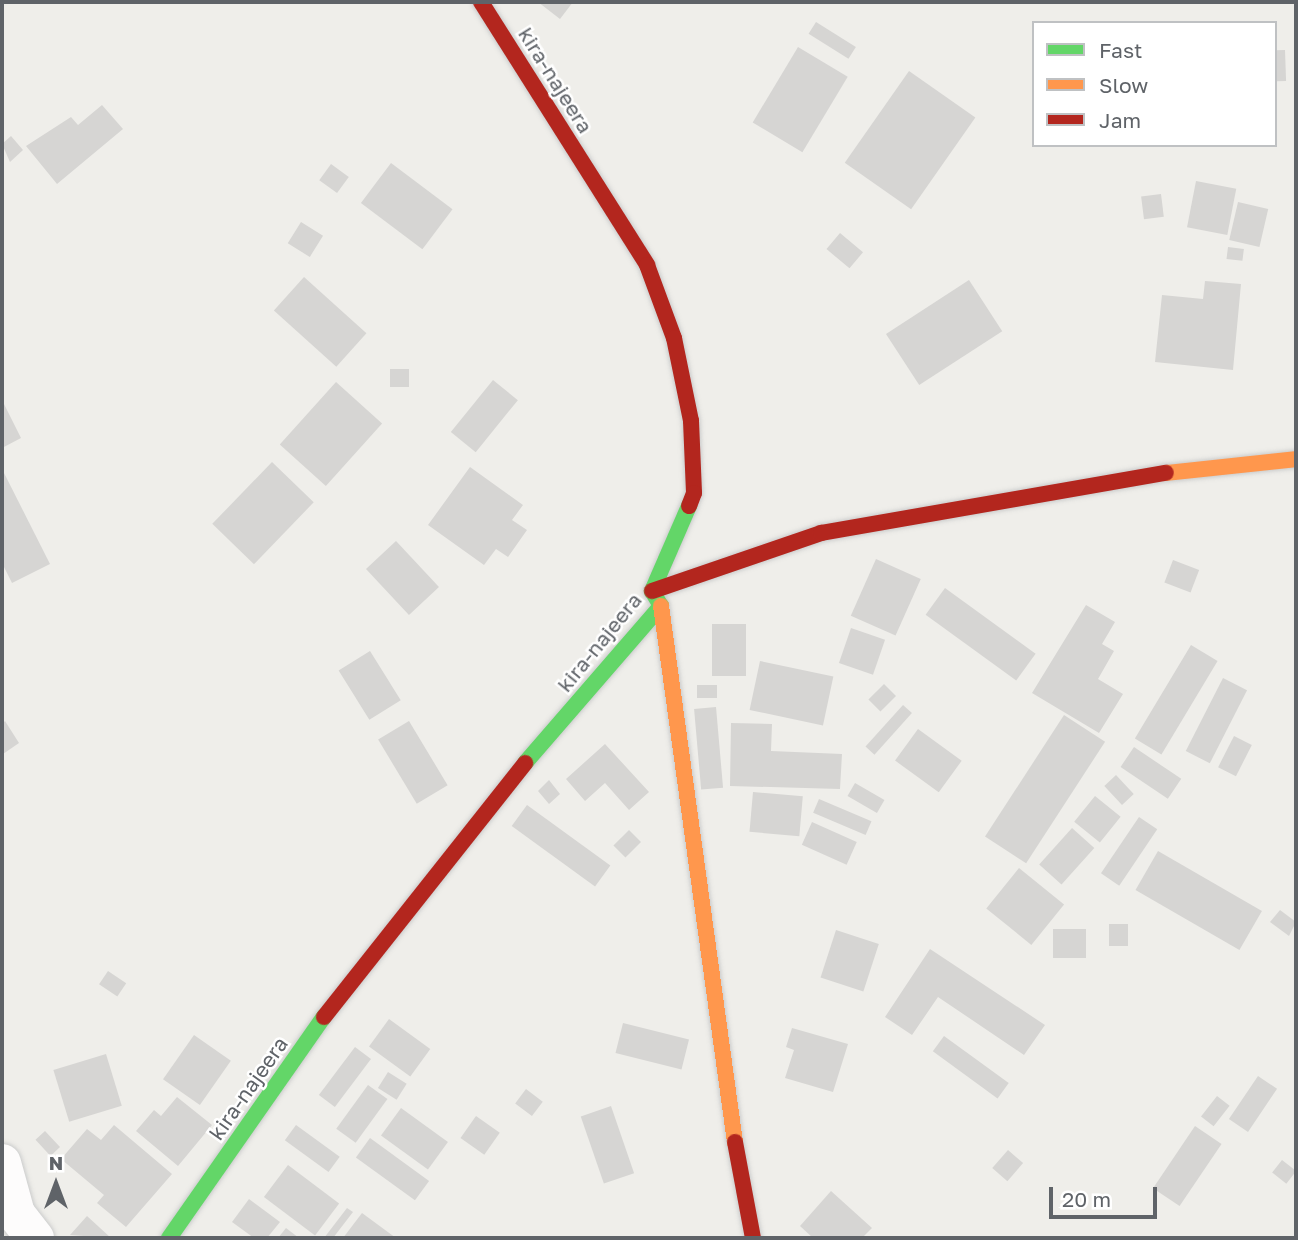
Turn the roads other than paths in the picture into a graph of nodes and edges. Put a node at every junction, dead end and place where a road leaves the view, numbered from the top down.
1 (481, 2) edge
2 (1296, 459) edge
3 (652, 591) junction
4 (661, 606) junction
5 (2, 1163) edge
6 (35, 1238) edge
7 (169, 1238) edge
8 (753, 1238) edge

1 - 3 street, kira-najeera
2 - 3 street
3 - 4 street, kira-najeera
4 - 7 street, kira-najeera
4 - 8 street
5 - 6 street

